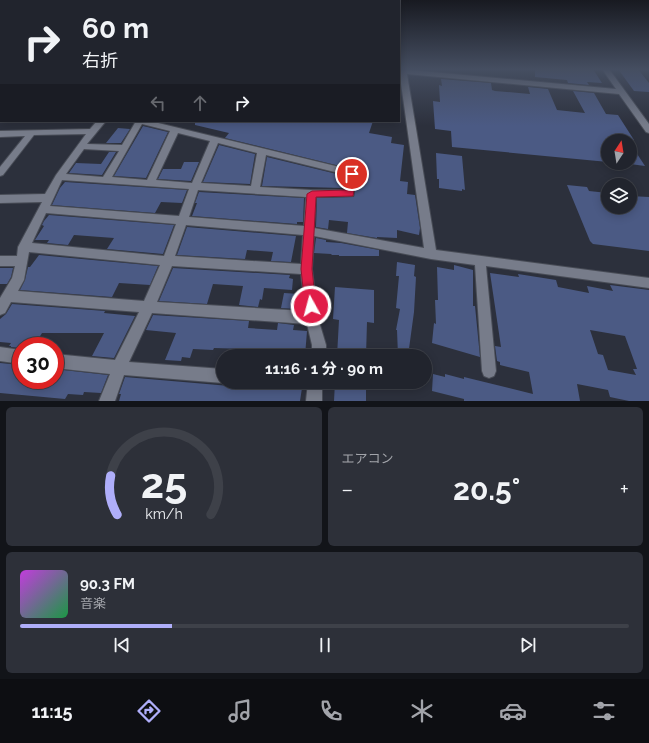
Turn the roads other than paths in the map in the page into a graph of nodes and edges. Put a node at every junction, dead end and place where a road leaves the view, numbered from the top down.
1 (404, 88) edge
2 (577, 88) edge
3 (619, 88) edge
4 (622, 92) junction
5 (101, 122) edge
6 (139, 122) edge
7 (144, 122) edge
8 (175, 130) junction
9 (649, 130) edge
10 (92, 131) junction
11 (32, 133) junction
12 (0, 134) edge
13 (215, 140) junction
14 (81, 146) junction
15 (124, 148) junction
16 (262, 151) junction
17 (0, 173) edge
18 (59, 177) junction
19 (106, 180) junction
20 (150, 182) junction
21 (195, 186) junction
22 (255, 190) junction
23 (312, 194) junction
24 (48, 198) junction
25 (0, 199) edge
26 (42, 209) junction
27 (184, 220) junction
28 (309, 232) junction
29 (24, 247) junction
30 (431, 254) junction
31 (480, 260) junction
32 (0, 261) edge
33 (21, 261) junction
34 (168, 261) junction
35 (306, 269) junction
36 (649, 283) edge
37 (9, 296) junction
38 (148, 307) junction
39 (0, 310) edge
40 (312, 318) junction
41 (319, 349) edge
42 (0, 354) edge
43 (12, 356) edge
44 (64, 362) edge
45 (119, 368) junction
46 (489, 372) dead end
47 (216, 375) edge
48 (314, 389) edge
49 (108, 401) edge
50 (314, 401) edge

1 - 30 street
2 - 4 street
3 - 4 street
4 - 9 street
5 - 10 street
6 - 15 street
7 - 8 street
8 - 13 street
8 - 20 street
10 - 11 street
10 - 14 street
11 - 12 street
11 - 17 street
13 - 16 street
13 - 21 street
14 - 15 street
14 - 18 street
15 - 19 street
16 - 22 street
16 - 23 street
18 - 19 street
18 - 24 street
19 - 20 street
20 - 21 street
21 - 22 street
21 - 27 street
22 - 23 street
23 - 28 street
24 - 25 street
24 - 26 street
26 - 27 street
26 - 29 street
27 - 28 street
27 - 34 street
28 - 30 street
28 - 35 street
29 - 33 street
29 - 34 street
30 - 31 street
31 - 36 street
31 - 46 street
32 - 33 street
33 - 37 street
34 - 35 street
34 - 38 street
35 - 40 street
37 - 38 street
37 - 39 street
38 - 40 street
38 - 45 street
40 - 41 street
42 - 43 street
44 - 45 street
45 - 47 street
45 - 49 street
48 - 50 street

